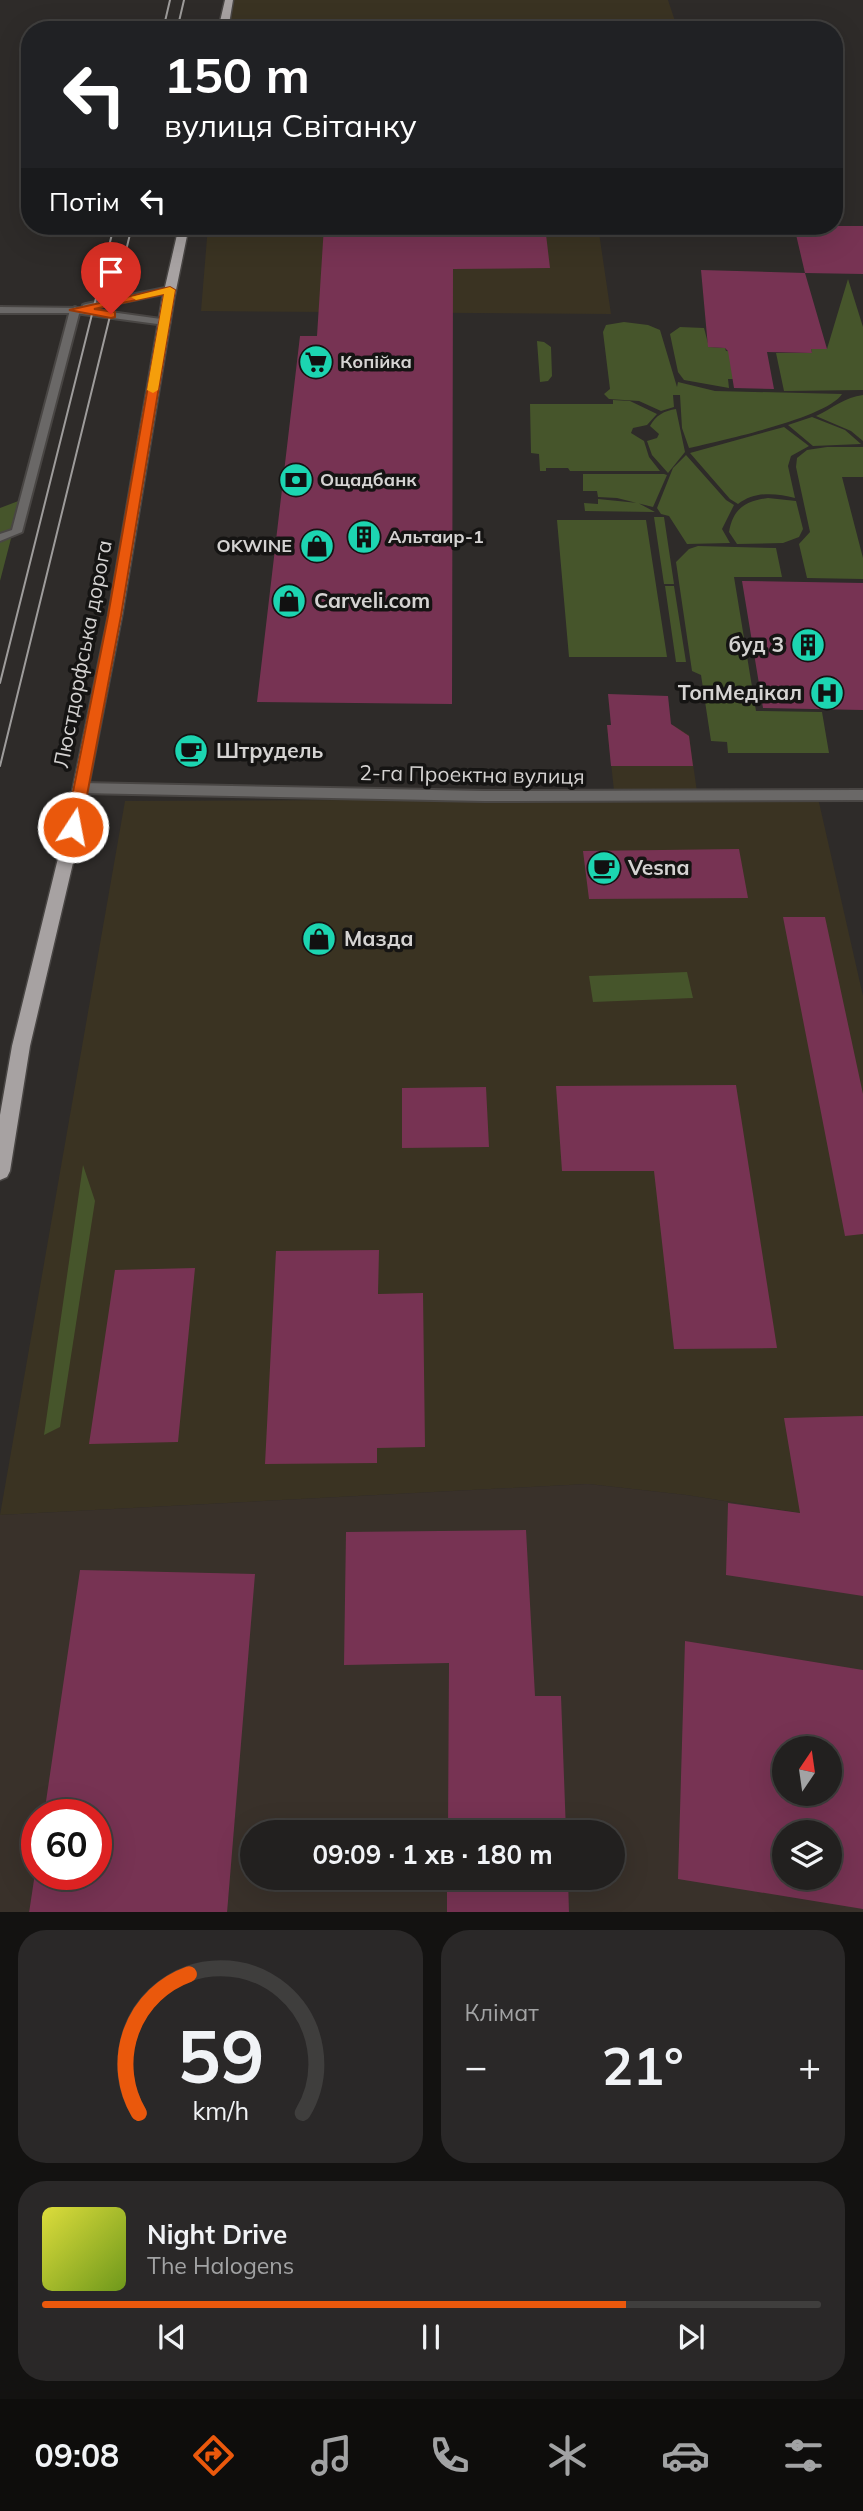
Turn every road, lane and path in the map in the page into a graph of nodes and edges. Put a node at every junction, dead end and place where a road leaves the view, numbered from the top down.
1 (229, 0) edge
2 (225, 21) edge
3 (182, 235) edge
4 (170, 290) junction
5 (0, 310) edge
6 (75, 310) junction
7 (164, 321) junction
8 (0, 538) edge
9 (81, 788) junction
10 (863, 795) edge
11 (0, 1171) edge

1 - 2 main road
3 - 4 main road, Люстдорфська дорога
4 - 6 street
4 - 7 main road, Люстдорфська дорога
5 - 6 street
6 - 7 street
6 - 8 street
7 - 9 main road, Люстдорфська дорога
9 - 10 street, 2-га Проектна вулиця
9 - 11 main road, Люстдорфська дорога

